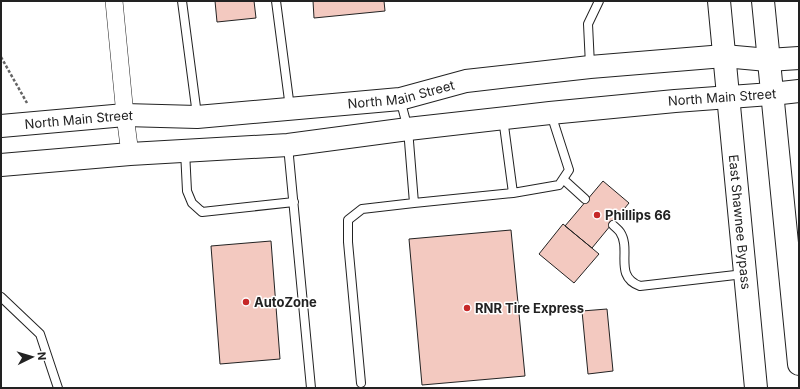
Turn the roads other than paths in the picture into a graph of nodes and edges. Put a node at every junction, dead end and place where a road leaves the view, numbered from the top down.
1 (114, 1) edge
2 (182, 1) edge
3 (276, 1) edge
4 (599, 1) edge
5 (719, 1) edge
6 (763, 1) edge
7 (724, 56) junction
8 (799, 58) edge
9 (768, 60) junction
10 (590, 66) junction
11 (799, 91) edge
12 (772, 94) junction
13 (729, 97) junction
14 (400, 99) junction
15 (291, 109) junction
16 (550, 113) junction
17 (125, 115) junction
18 (197, 117) junction
19 (503, 118) junction
20 (1, 126) edge
21 (408, 129) junction
22 (288, 145) junction
23 (185, 150) junction
24 (130, 154) junction
25 (1, 165) edge
26 (563, 179) junction
27 (513, 193) junction
28 (585, 199) dead end
29 (294, 202) junction
30 (414, 203) junction
31 (613, 225) dead end
32 (745, 274) junction
33 (1, 297) edge
34 (799, 364) edge
35 (361, 383) dead end
36 (58, 388) edge
37 (311, 388) edge
38 (756, 388) edge

1 - 17 street
2 - 18 lane
3 - 15 lane
4 - 10 lane
5 - 7 main road, East Shawnee Bypass
6 - 9 main road
7 - 9 main road, North Main Street
7 - 10 main road, North Main Street
7 - 13 main road, East Shawnee Bypass
8 - 9 main road, North Main Street
9 - 12 main road
10 - 14 main road, North Main Street
11 - 12 main road, North Main Street
12 - 13 main road, North Main Street
12 - 34 main road
13 - 16 main road, North Main Street
13 - 32 main road, East Shawnee Bypass
14 - 15 main road, North Main Street
14 - 21 lane
15 - 18 main road, North Main Street
16 - 19 main road, North Main Street
16 - 26 lane
17 - 18 main road, North Main Street
17 - 20 main road, North Main Street
17 - 24 street
19 - 21 main road, North Main Street
19 - 27 lane
21 - 22 main road, North Main Street
21 - 30 lane
22 - 23 main road, North Main Street
22 - 29 lane
23 - 24 main road, North Main Street
23 - 29 lane
24 - 25 main road, North Main Street
26 - 27 lane
26 - 28 lane
27 - 30 lane
29 - 37 lane
30 - 35 lane
31 - 32 lane
32 - 38 main road, East Shawnee Bypass
33 - 36 lane

